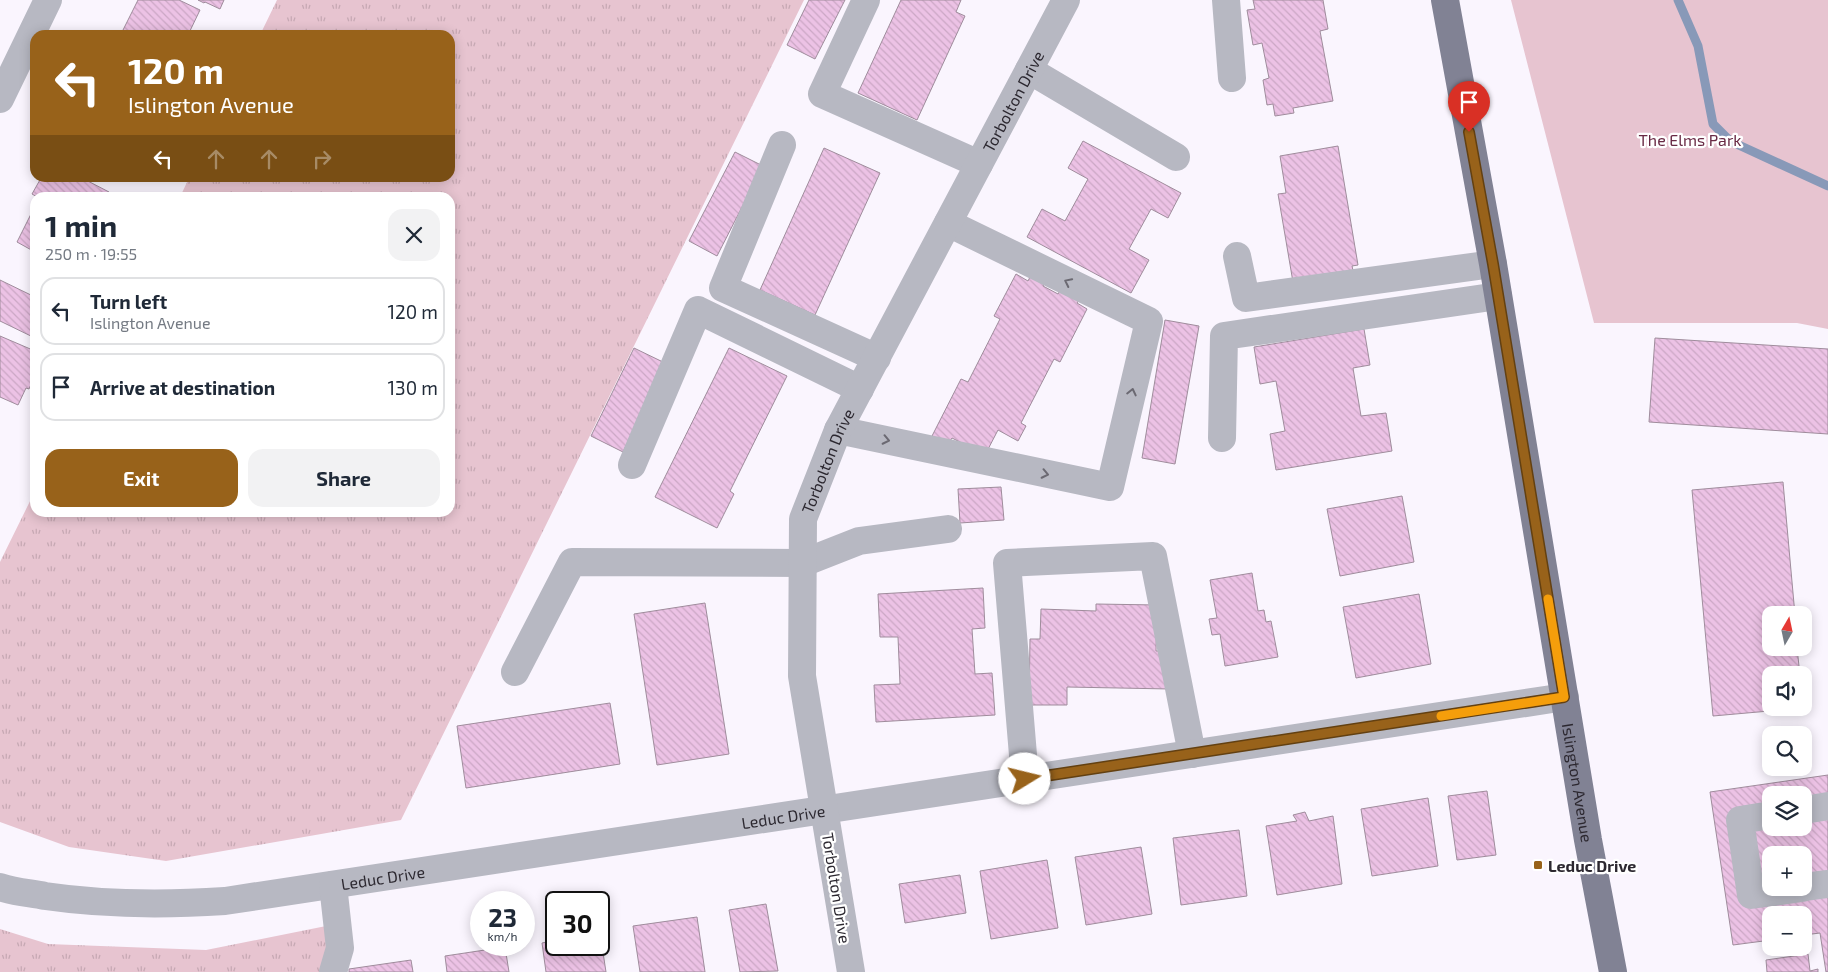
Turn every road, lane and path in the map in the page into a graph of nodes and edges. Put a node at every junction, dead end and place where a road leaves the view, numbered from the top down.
1 (48, 0) edge
2 (866, 0) edge
3 (1066, 0) edge
4 (1226, 0) edge
5 (1445, 0) edge
6 (33, 30) edge
7 (30, 37) edge
8 (1030, 70) junction
9 (1232, 78) dead end
10 (0, 99) edge
11 (782, 145) dead end
12 (1176, 157) dead end
13 (979, 164) junction
14 (948, 224) junction
15 (1237, 256) dead end
16 (1493, 264) junction
17 (1498, 296) junction
18 (877, 358) junction
19 (860, 389) junction
20 (838, 430) junction
21 (1222, 438) dead end
22 (632, 465) dead end
23 (948, 529) dead end
24 (803, 563) junction
25 (515, 672) dead end
26 (1564, 697) junction
27 (1192, 754) junction
28 (1025, 779) junction
29 (1828, 806) edge
30 (1812, 809) edge
31 (824, 810) junction
32 (1762, 816) edge
33 (1828, 884) edge
34 (333, 885) junction
35 (1812, 886) edge
36 (0, 887) edge
37 (1762, 893) edge
38 (333, 972) edge
39 (851, 972) edge
40 (1614, 972) edge

1 - 6 street
2 - 13 street
3 - 8 street, Torbolton Drive
4 - 9 street
5 - 16 main road, Islington Avenue
7 - 10 street
8 - 12 street
8 - 13 street, Torbolton Drive
11 - 18 street
13 - 14 street, Torbolton Drive
14 - 18 street, Torbolton Drive
20 -> 14 street
15 - 16 street
16 - 17 main road, Islington Avenue
17 - 21 street
17 - 26 main road, Islington Avenue
18 - 19 street, Torbolton Drive
19 - 20 street, Torbolton Drive
19 - 22 street
20 - 24 street, Torbolton Drive
23 - 24 street
24 - 25 street
24 - 31 street, Torbolton Drive
26 - 27 street, Leduc Drive
26 - 40 main road, Islington Avenue
27 - 28 street, Leduc Drive
27 - 28 street
28 - 31 street, Leduc Drive
29 - 30 street
31 - 34 street, Leduc Drive
31 - 39 street, Torbolton Drive
32 - 37 street
33 - 35 street
34 - 36 street, Leduc Drive
34 - 38 street

